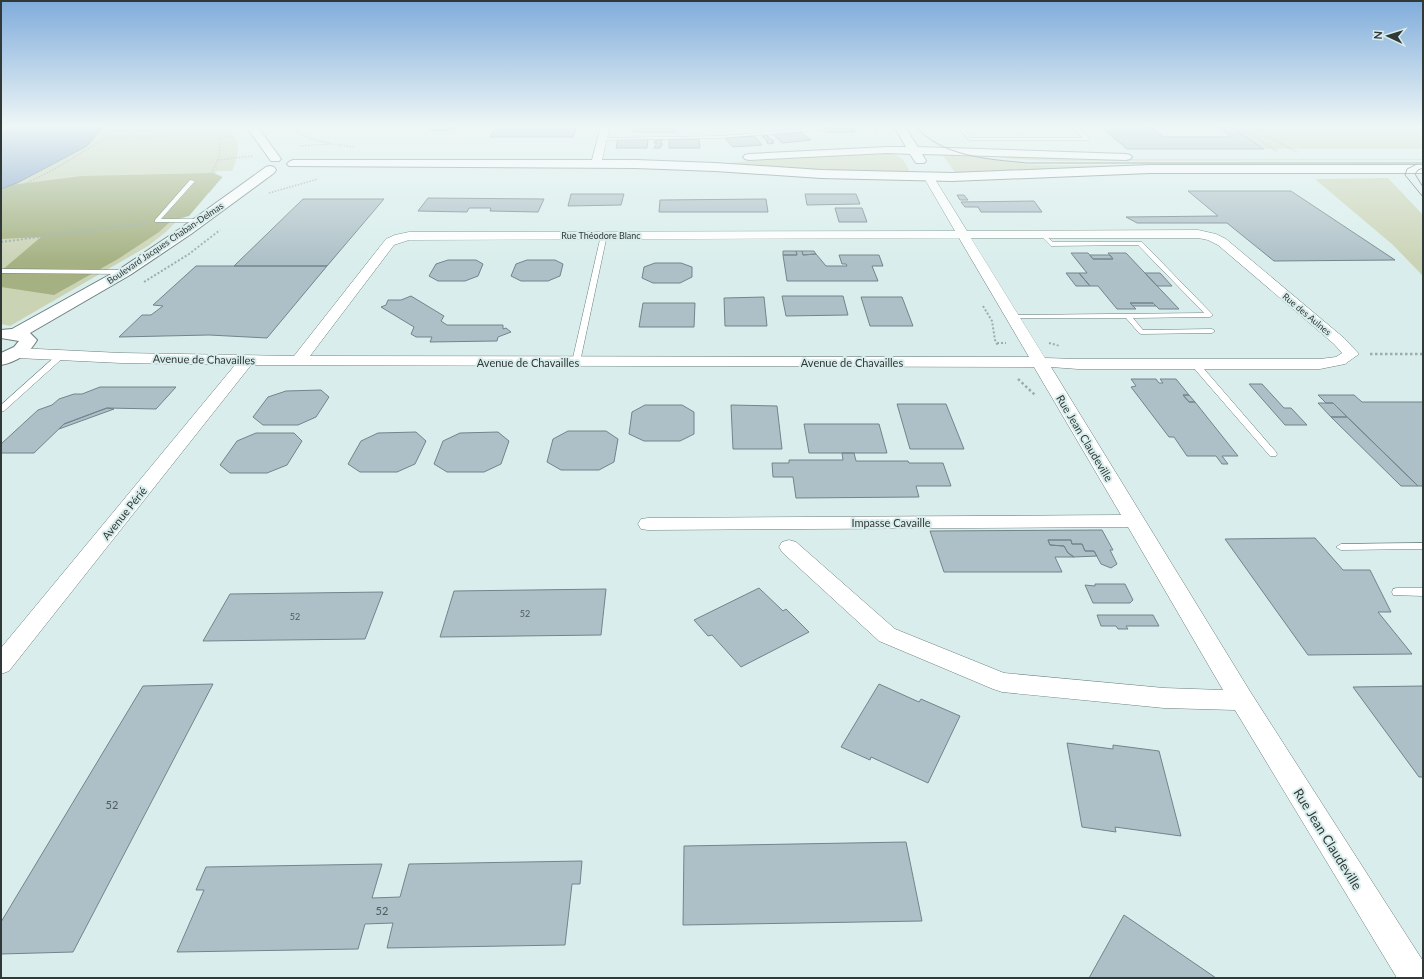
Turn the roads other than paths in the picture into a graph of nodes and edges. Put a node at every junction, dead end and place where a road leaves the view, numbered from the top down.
1 (272, 172) edge
2 (788, 172) edge
3 (925, 172) edge
4 (1093, 172) edge
5 (928, 176) junction
6 (192, 182) dead end
7 (198, 221) junction
8 (963, 234) junction
9 (1042, 234) junction
10 (604, 235) junction
11 (1, 271) edge
12 (125, 272) junction
13 (1012, 316) junction
14 (1127, 316) junction
15 (1212, 331) dead end
16 (8, 334) edge
17 (17, 353) junction
18 (61, 356) junction
19 (1, 360) edge
20 (247, 360) junction
21 (298, 361) junction
22 (576, 362) junction
23 (1040, 362) junction
24 (1195, 364) junction
25 (1, 409) edge
26 (1273, 454) dead end
27 (1135, 521) junction
28 (648, 524) dead end
29 (1423, 546) edge
30 (789, 547) dead end
31 (1341, 547) dead end
32 (1397, 592) dead end
33 (1423, 592) edge
34 (1, 665) edge
35 (1242, 700) junction
36 (1415, 978) edge

1 - 7 main road, Boulevard Jacques Chaban-Delmas
2 - 5 main road
3 - 5 main road
4 - 5 main road
5 - 8 street, Rue Jean Claudeville
6 - 7 lane
7 - 12 main road, Boulevard Jacques Chaban-Delmas
8 - 9 street, Rue des Aulnes
8 - 10 street, Rue Théodore Blanc
8 - 13 street, Rue Jean Claudeville
9 - 14 lane
9 - 24 street, Rue des Aulnes
10 - 21 street, Rue Théodore Blanc
10 - 22 lane
11 - 12 lane
12 - 16 main road, Boulevard Jacques Chaban-Delmas
13 - 14 lane
13 - 23 street, Rue Jean Claudeville
14 - 15 lane
16 - 17 main road
17 - 18 street, Avenue de Chavailles
17 - 19 main road
18 - 20 street, Avenue de Chavailles
18 - 25 lane
20 - 21 street, Avenue de Chavailles
20 - 34 street, Avenue Périé
21 - 22 street, Avenue de Chavailles
22 - 23 street, Avenue de Chavailles
23 - 24 street, Rue des Aulnes
23 - 27 street, Rue Jean Claudeville
24 - 26 lane
27 - 28 street, Impasse Cavaille
27 - 35 street, Rue Jean Claudeville
29 - 31 lane
30 - 35 street
32 - 33 lane
35 - 36 street, Rue Jean Claudeville

